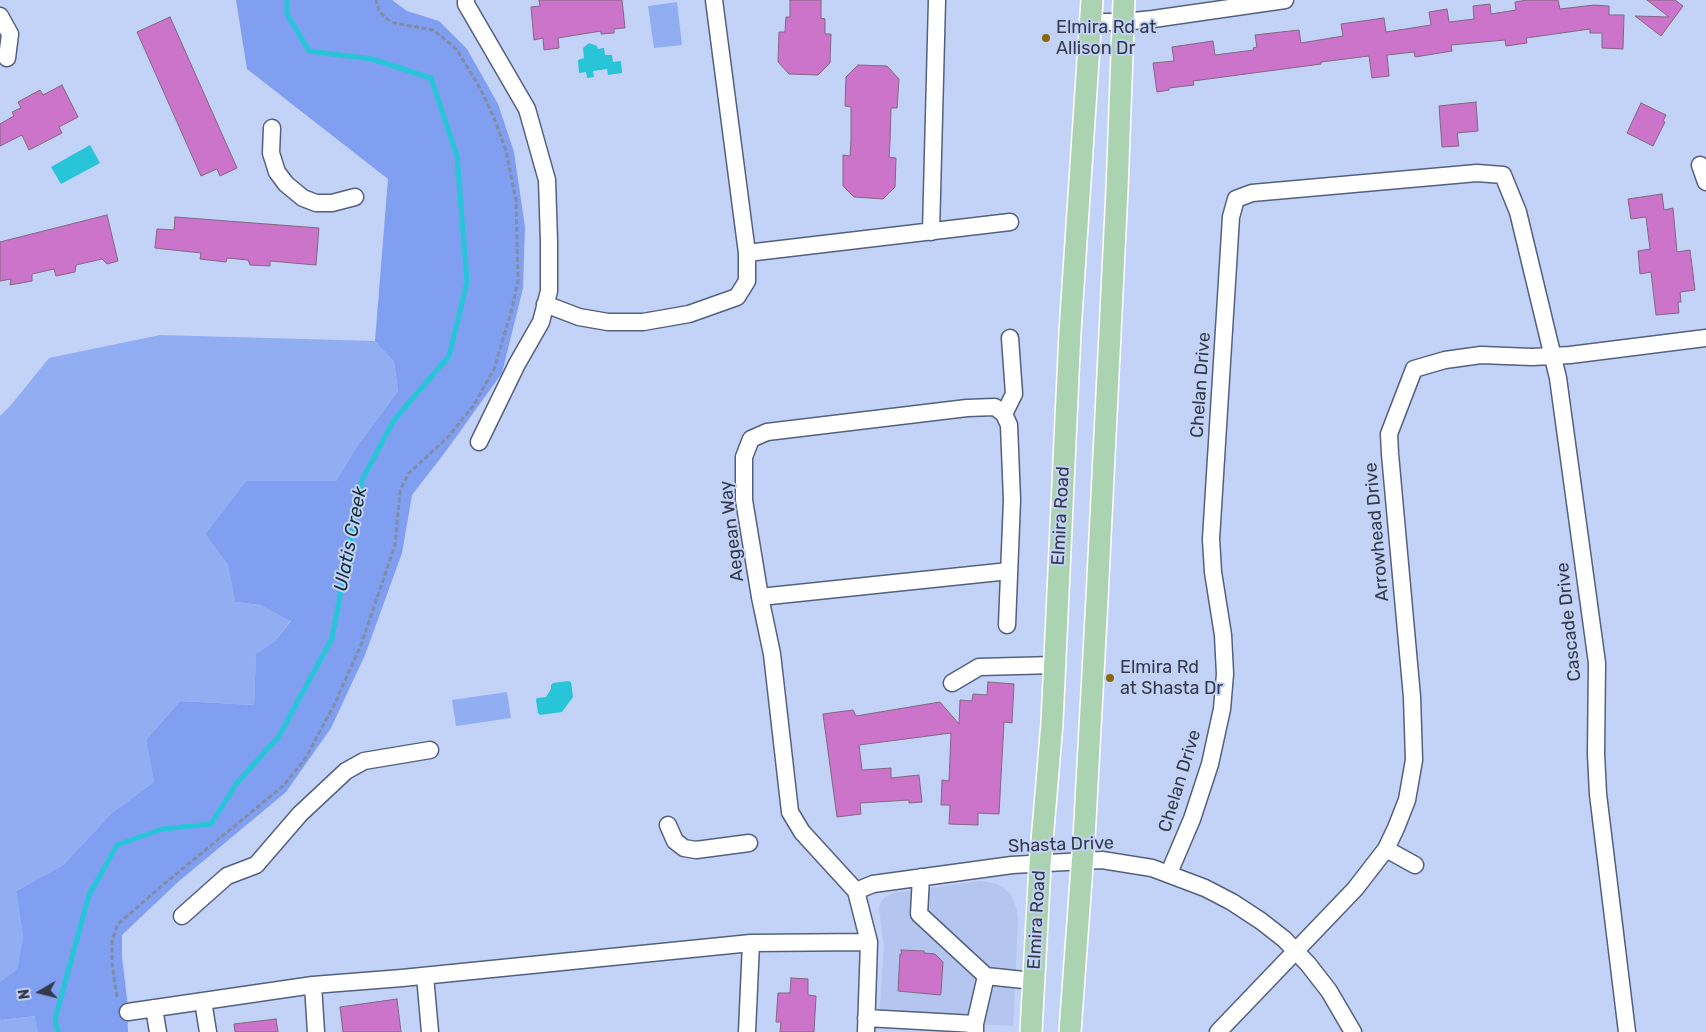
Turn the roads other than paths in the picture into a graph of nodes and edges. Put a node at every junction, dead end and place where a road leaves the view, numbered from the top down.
1 (466, 0) edge
2 (714, 0) edge
3 (937, 0) edge
4 (1081, 0) edge
5 (1092, 0) edge
6 (1124, 0) edge
7 (1286, 0) edge
8 (0, 16) edge
9 (1123, 22) junction
10 (1090, 32) junction
11 (0, 52) edge
12 (272, 128) dead end
13 (1700, 165) dead end
14 (1706, 182) edge
15 (355, 198) dead end
16 (1518, 212) joint
17 (1010, 222) dead end
18 (931, 232) junction
19 (747, 254) junction
20 (545, 304) junction
21 (1010, 338) dead end
22 (1706, 338) edge
23 (1552, 357) junction
24 (1004, 414) junction
25 (479, 442) dead end
26 (1009, 571) junction
27 (760, 597) junction
28 (1007, 625) dead end
29 (1055, 665) junction
30 (952, 683) dead end
31 (430, 750) dead end
32 (668, 825) dead end
33 (749, 843) dead end
34 (1386, 849) junction
35 (1082, 862) junction
36 (1040, 865) junction
37 (1415, 865) dead end
38 (1169, 873) junction
39 (921, 877) junction
40 (856, 891) junction
41 (182, 916) dead end
42 (869, 942) junction
43 (751, 943) junction
44 (1296, 951) junction
45 (425, 976) junction
46 (986, 976) junction
47 (1034, 981) junction
48 (313, 985) junction
49 (203, 1000) junction
50 (154, 1008) junction
51 (128, 1012) dead end
52 (866, 1025) edge
53 (975, 1028) edge
54 (158, 1032) edge
55 (208, 1032) edge
56 (316, 1032) edge
57 (430, 1032) edge
58 (747, 1032) edge
59 (1031, 1032) edge
60 (1070, 1032) edge
61 (1218, 1032) edge
62 (1353, 1032) edge
63 (1627, 1032) edge

1 - 20 street
2 - 19 street
3 - 18 street
4 - 10 main road
5 - 10 main road, Elmira Road
6 - 9 main road
7 - 9 street
8 - 11 street
9 - 10 street
9 - 35 main road
10 - 29 main road, Elmira Road
12 - 15 street
13 - 14 street
16 - 23 street, Cascade Drive
16 - 38 street, Chelan Drive
17 - 18 street
18 - 19 street
19 - 20 street
20 - 25 street
21 - 24 street
22 - 23 street, Arrowhead Drive
23 - 34 street, Arrowhead Drive
23 - 63 street, Cascade Drive
24 - 26 street
24 - 27 street, Aegean Way
26 - 27 street
26 - 28 street
27 - 40 street, Aegean Way
29 - 30 street
29 - 36 main road, Elmira Road
31 - 41 street
32 - 33 street
34 - 37 street
34 - 44 street, Arrowhead Drive
35 - 36 street, Shasta Drive
35 - 38 street, Shasta Drive
35 - 60 main road
36 - 39 street, Shasta Drive
36 - 47 main road, Elmira Road
38 - 44 street, Shasta Drive
39 - 40 street, Shasta Drive
39 - 46 street
40 - 42 street, Aegean Way
42 - 43 street
42 - 52 street, Aegean Way
43 - 45 street
43 - 58 street
44 - 61 street, Arrowhead Drive
44 - 62 street, Shasta Drive
45 - 48 street
45 - 57 street
46 - 47 street
46 - 53 street
47 - 59 main road, Elmira Road
48 - 49 street
48 - 56 street
49 - 50 street
49 - 55 street
50 - 51 street
50 - 54 street
52 - 53 street

